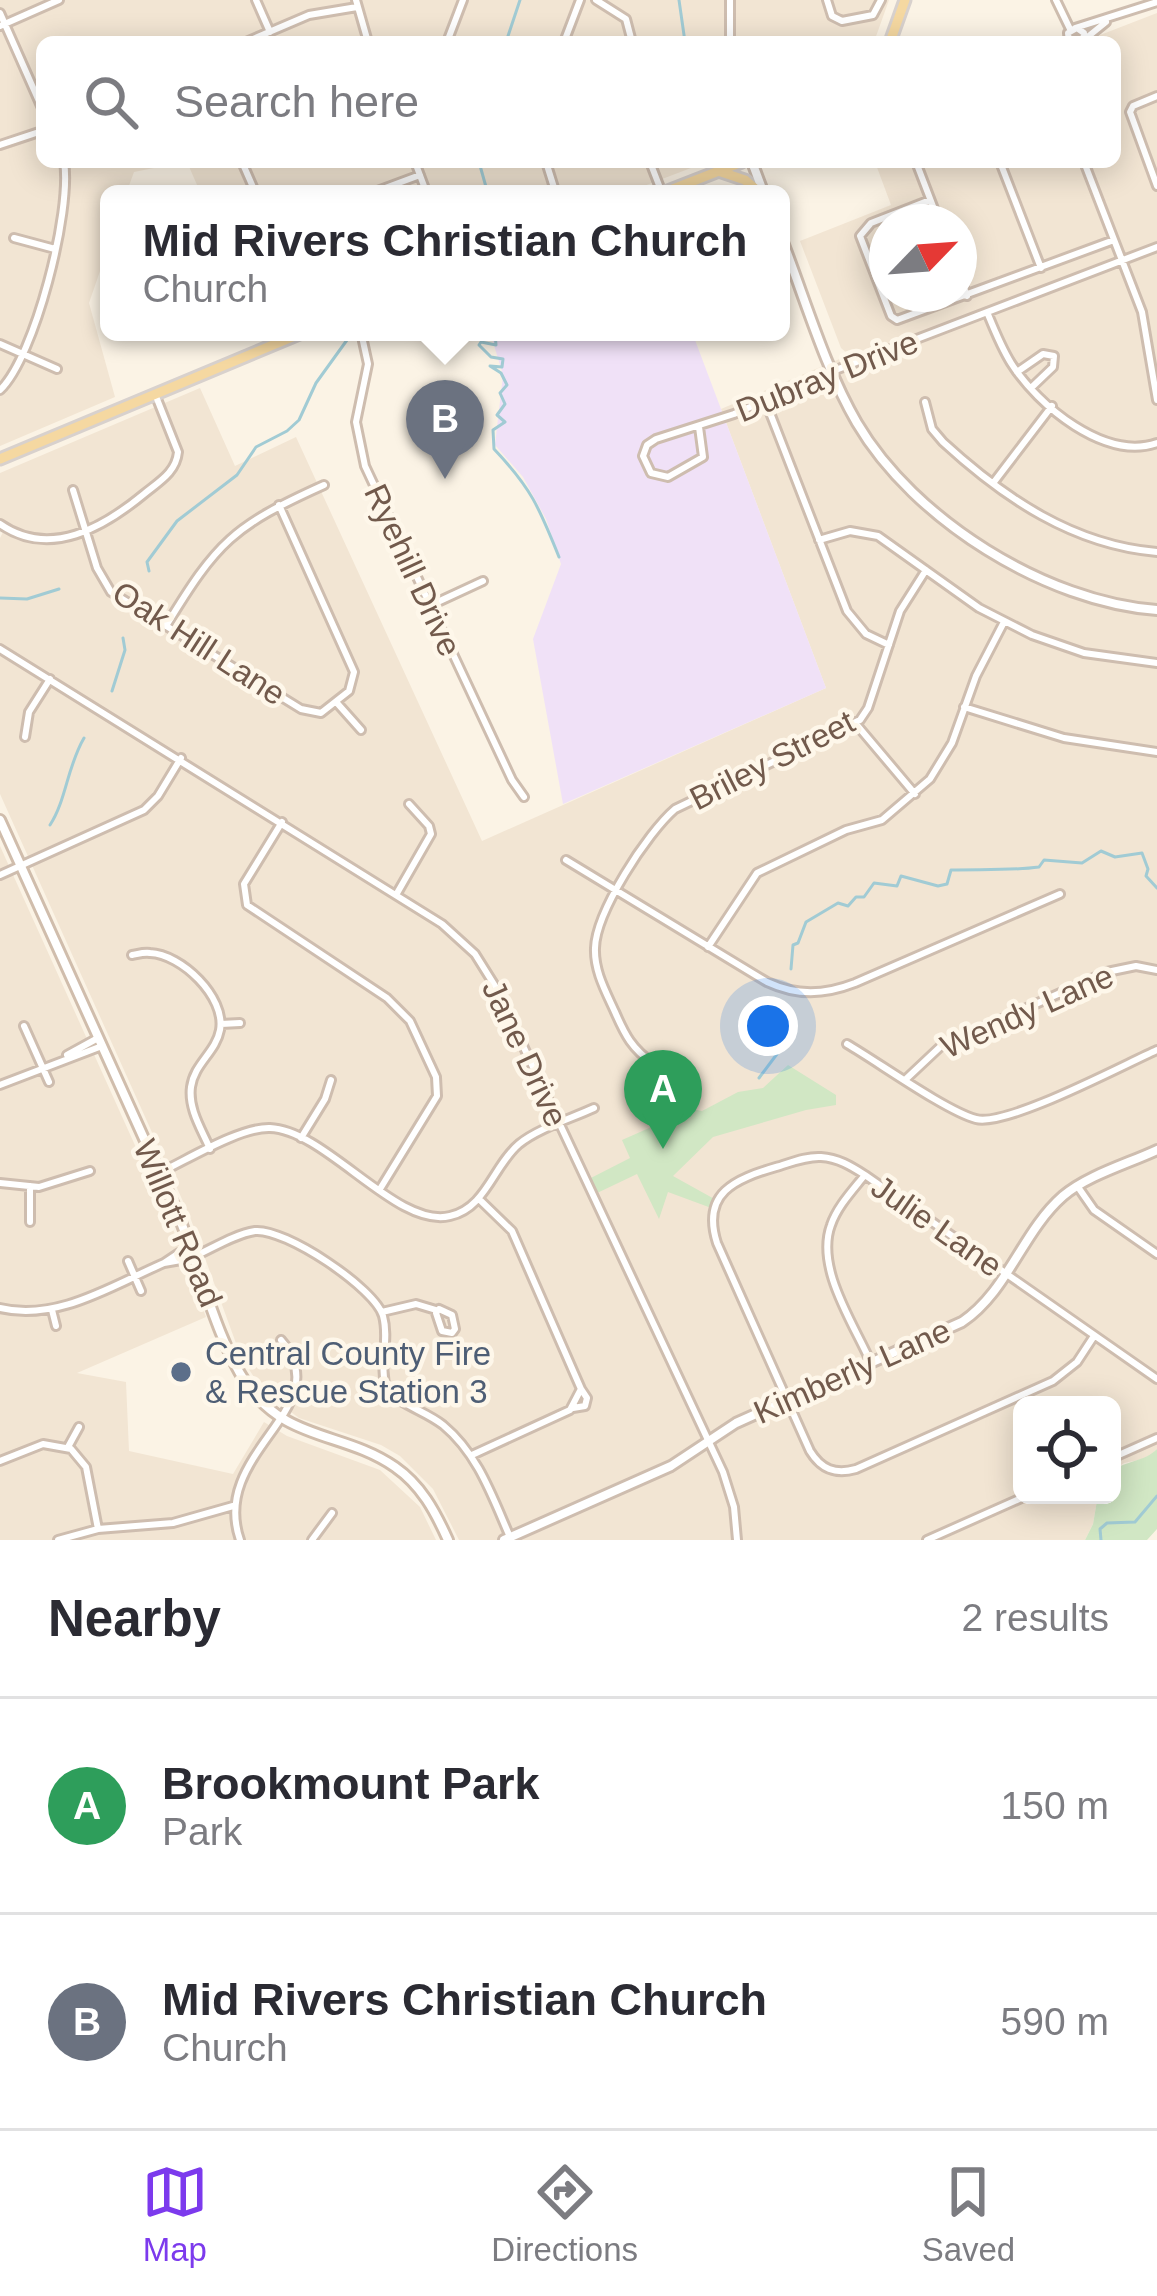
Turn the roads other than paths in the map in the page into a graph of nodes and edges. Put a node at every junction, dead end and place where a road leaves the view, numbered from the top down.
1 (59, 0) edge
2 (256, 0) edge
3 (463, 0) edge
4 (580, 0) edge
5 (596, 0) edge
6 (730, 0) edge
7 (827, 0) edge
8 (881, 0) edge
9 (905, 0) edge
10 (1056, 0) edge
11 (1157, 2) edge
12 (356, 4) edge
13 (0, 13) edge
14 (1109, 20) junction
15 (2, 25) edge
16 (1073, 29) junction
17 (270, 32) junction
18 (260, 36) edge
19 (366, 36) edge
20 (449, 36) edge
21 (566, 36) edge
22 (630, 36) edge
23 (730, 36) edge
24 (892, 36) edge
25 (1071, 36) edge
26 (1083, 36) edge
27 (1089, 36) edge
28 (36, 96) edge
29 (1157, 96) edge
30 (36, 133) edge
31 (0, 146) edge
32 (64, 168) edge
33 (417, 168) edge
34 (726, 168) edge
35 (918, 168) edge
36 (1002, 168) edge
37 (1086, 168) edge
38 (718, 171) junction
39 (419, 175) junction
40 (393, 185) edge
41 (423, 185) edge
42 (683, 185) edge
43 (752, 185) edge
44 (1157, 186) edge
45 (930, 200) junction
46 (920, 204) edge
47 (932, 204) edge
48 (869, 225) edge
49 (14, 238) dead end
50 (1114, 240) junction
51 (1157, 247) edge
52 (55, 249) junction
53 (869, 259) edge
54 (790, 260) edge
55 (1122, 260) junction
56 (1041, 268) junction
57 (977, 293) edge
58 (889, 312) edge
59 (927, 312) edge
60 (932, 312) edge
61 (987, 312) junction
62 (938, 331) junction
63 (282, 341) edge
64 (363, 341) edge
65 (0, 344) edge
66 (25, 355) junction
67 (57, 369) dead end
68 (833, 371) junction
69 (1017, 372) junction
70 (1031, 388) junction
71 (0, 390) edge
72 (155, 394) junction
73 (765, 400) junction
74 (1157, 400) edge
75 (925, 402) dead end
76 (1052, 406) junction
77 (699, 427) junction
78 (1157, 443) edge
79 (0, 459) edge
80 (994, 482) junction
81 (324, 485) dead end
82 (73, 490) dead end
83 (279, 505) junction
84 (0, 524) edge
85 (86, 532) junction
86 (819, 540) junction
87 (1157, 552) edge
88 (926, 570) junction
89 (482, 581) dead end
90 (429, 606) junction
91 (1157, 610) edge
92 (1004, 622) junction
93 (166, 626) junction
94 (889, 645) junction
95 (0, 649) edge
96 (1157, 663) edge
97 (50, 680) junction
98 (337, 704) junction
99 (964, 707) junction
100 (856, 724) junction
101 (361, 730) dead end
102 (25, 737) dead end
103 (1157, 752) edge
104 (181, 758) junction
105 (915, 794) junction
106 (524, 796) dead end
107 (409, 804) dead end
108 (0, 820) edge
109 (282, 822) junction
110 (566, 860) dead end
111 (20, 865) junction
112 (0, 875) edge
113 (618, 891) junction
114 (1060, 894) dead end
115 (397, 895) junction
116 (708, 947) junction
117 (132, 955) dead end
118 (1157, 970) edge
119 (240, 1023) dead end
120 (220, 1024) junction
121 (24, 1025) dead end
122 (100, 1041) junction
123 (847, 1044) dead end
124 (1157, 1050) edge
125 (654, 1064) dead end
126 (42, 1067) junction
127 (331, 1079) dead end
128 (906, 1079) junction
129 (49, 1082) dead end
130 (0, 1085) edge
131 (594, 1108) dead end
132 (558, 1124) junction
133 (302, 1138) junction
134 (210, 1149) junction
135 (1157, 1150) edge
136 (90, 1171) dead end
137 (159, 1173) junction
138 (865, 1174) junction
139 (0, 1183) edge
140 (30, 1186) junction
141 (1078, 1186) junction
142 (380, 1190) junction
143 (479, 1199) junction
144 (30, 1222) dead end
145 (191, 1254) junction
146 (1157, 1254) edge
147 (128, 1261) dead end
148 (1006, 1274) junction
149 (134, 1276) junction
150 (141, 1291) dead end
151 (0, 1308) edge
152 (52, 1310) junction
153 (437, 1310) dead end
154 (382, 1312) junction
155 (56, 1326) dead end
156 (1094, 1336) junction
157 (281, 1340) dead end
158 (871, 1363) junction
159 (1157, 1379) edge
160 (787, 1400) junction
161 (279, 1419) junction
162 (79, 1427) dead end
163 (1157, 1438) edge
164 (709, 1443) junction
165 (68, 1447) junction
166 (1121, 1454) edge
167 (472, 1455) junction
168 (0, 1461) edge
169 (1013, 1503) edge
170 (233, 1506) junction
171 (332, 1513) dead end
172 (98, 1528) junction
173 (948, 1536) edge
174 (507, 1538) edge
175 (58, 1540) edge
176 (240, 1540) edge
177 (312, 1540) edge
178 (448, 1540) edge
179 (737, 1540) edge
180 (927, 1540) edge

1 - 15 street
2 - 17 street
3 - 20 street
4 - 21 street
5 - 22 street
6 - 23 street
7 - 8 street
9 - 24 main road
10 - 16 street
11 - 14 street
12 - 17 street
12 - 19 street
13 - 15 street
14 - 16 street
14 - 27 street
15 - 28 street
16 - 25 street
16 - 26 street
17 - 18 street
29 - 44 street
30 - 31 street
32 - 52 street
33 - 39 street
34 - 38 main road
35 - 45 street
36 - 56 street
37 - 50 street
38 - 42 main road
38 - 43 main road
39 - 40 street
39 - 41 street
45 - 46 street
45 - 47 street
48 - 53 street
49 - 52 street
50 - 55 street
50 - 56 street
51 - 55 street, Dubray Drive
52 - 66 street
54 - 68 street
55 - 61 street, Dubray Drive
55 - 74 street
56 - 57 street
58 - 59 street
60 - 62 street
61 - 62 street, Dubray Drive
61 - 69 street
62 - 68 street, Dubray Drive
63 - 72 main road
64 - 90 street, Ryehill Drive
65 - 66 street
66 - 67 street
66 - 71 street
68 - 73 street, Dubray Drive
68 - 91 street
69 - 70 street
69 - 70 street
70 - 76 street
72 - 79 main road
72 - 85 street
73 - 77 street, Dubray Drive
73 - 86 street
75 - 80 street
76 - 78 street
76 - 80 street
77 - 77 street, Dubray Drive
80 - 87 street
81 - 83 street
82 - 85 street, Oak Hill Lane
83 - 93 street
83 - 98 street
84 - 85 street
85 - 93 street, Oak Hill Lane
86 - 88 street
86 - 94 street
88 - 92 street
88 - 94 street, Briley Street
89 - 90 street
90 - 106 street, Ryehill Drive
92 - 96 street
92 - 99 street
93 - 98 street, Oak Hill Lane
94 - 100 street, Briley Street
95 - 97 street, Jane Drive
97 - 102 street
97 - 104 street, Jane Drive
98 - 101 street
99 - 103 street
99 - 105 street
100 - 105 street
100 - 113 street, Briley Street
104 - 109 street, Jane Drive
104 - 111 street
105 - 116 street
107 - 115 street
108 - 111 street, Willott Road
109 - 115 street, Jane Drive
109 - 142 street
110 - 113 street
111 - 112 street
111 - 122 street, Willott Road
113 - 116 street
113 - 125 street, Briley Street
114 - 116 street
115 - 132 street, Jane Drive
117 - 120 street
118 - 128 street, Wendy Lane
119 - 120 street
120 - 134 street
121 - 126 street
122 - 126 street
122 - 137 street, Willott Road
123 - 128 street
124 - 128 street
126 - 129 street
126 - 130 street
127 - 133 street
131 - 132 street
132 - 143 street
132 - 164 street, Jane Drive
133 - 134 street
133 - 142 street
134 - 137 street
135 - 141 street, Kimberly Lane
136 - 140 street
137 - 145 street, Willott Road
138 - 148 street, Julie Lane
138 - 158 street
138 - 160 street, Julie Lane
139 - 140 street
140 - 144 street
141 - 146 street
141 - 148 street, Kimberly Lane
142 - 143 street
143 - 167 street
145 - 149 street
145 - 154 street
145 - 161 street, Willott Road
147 - 149 street
148 - 156 street, Julie Lane
148 - 158 street, Kimberly Lane
149 - 150 street
149 - 152 street
151 - 152 street
152 - 155 street
153 - 154 street
154 - 167 street
156 - 159 street, Julie Lane
156 - 160 street
157 - 161 street
158 - 160 street, Kimberly Lane
160 - 164 street, Kimberly Lane
161 - 170 street
161 - 178 street, Willott Road
162 - 165 street
163 - 166 street
164 - 174 street, Kimberly Lane
164 - 179 street, Jane Drive
165 - 168 street
165 - 172 street
167 - 174 street
169 - 173 street
170 - 172 street
170 - 176 street
171 - 177 street
172 - 175 street
173 - 180 street

